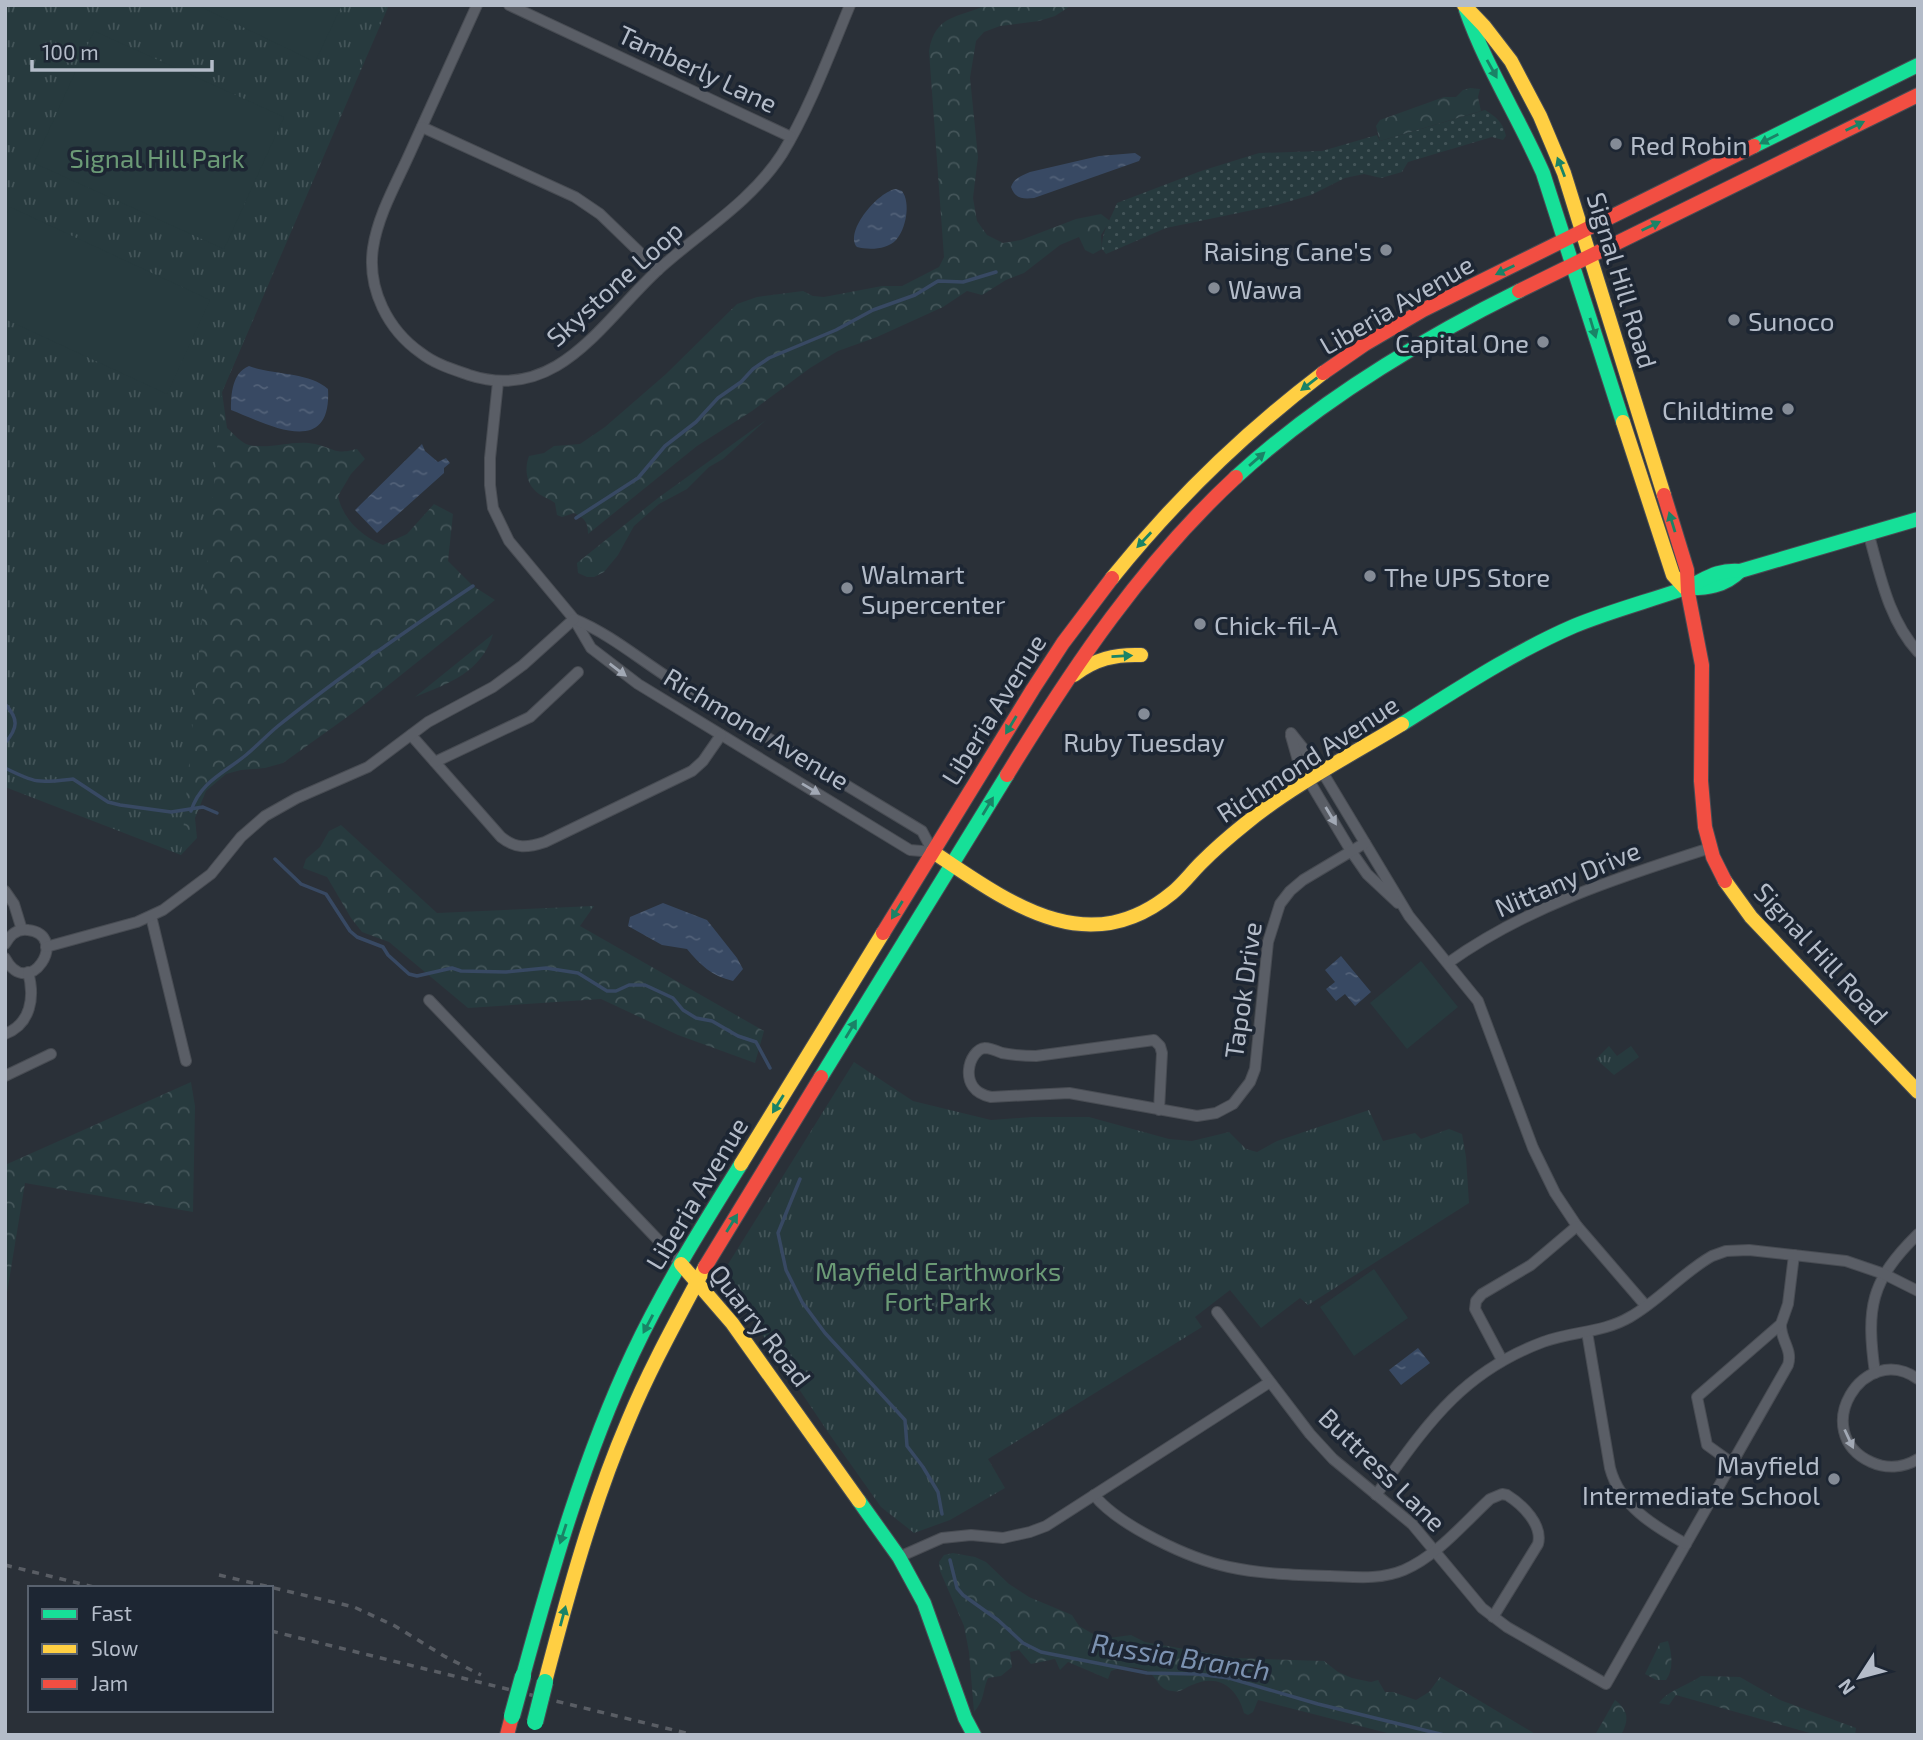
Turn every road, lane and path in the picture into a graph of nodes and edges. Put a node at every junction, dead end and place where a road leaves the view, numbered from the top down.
1 (477, 5) edge
2 (509, 5) edge
3 (850, 5) edge
4 (1465, 6) edge
5 (1918, 65) edge
6 (1918, 95) edge
7 (422, 127) junction
8 (791, 137) junction
9 (1583, 232) junction
10 (1566, 240) junction
11 (1589, 257) junction
12 (1573, 265) junction
13 (658, 270) junction
14 (498, 382) junction
15 (1621, 417) junction
16 (1658, 477) junction
17 (1918, 519) edge
18 (1868, 532) junction
19 (1685, 587) junction
20 (574, 619) junction
21 (1918, 652) edge
22 (1141, 655) dead end
23 (578, 672) dead end
24 (1062, 685) junction
25 (411, 735) junction
26 (721, 735) junction
27 (435, 762) junction
28 (1316, 777) junction
29 (1365, 843) junction
30 (1710, 848) junction
31 (1351, 851) junction
32 (933, 852) junction
33 (952, 864) junction
34 (5, 891) edge
35 (1403, 906) junction
36 (151, 916) junction
37 (22, 930) junction
38 (5, 944) edge
39 (46, 947) junction
40 (5, 958) edge
41 (1448, 963) junction
42 (28, 972) junction
43 (429, 1000) dead end
44 (5, 1034) edge
45 (51, 1054) dead end
46 (186, 1061) dead end
47 (5, 1076) edge
48 (1918, 1092) edge
49 (1158, 1110) junction
50 (1577, 1226) junction
51 (1918, 1234) edge
52 (1794, 1255) junction
53 (681, 1264) junction
54 (1884, 1274) junction
55 (697, 1282) junction
56 (1918, 1291) edge
57 (1646, 1307) junction
58 (1217, 1312) dead end
59 (1781, 1324) junction
60 (1587, 1332) junction
61 (1502, 1360) junction
62 (1875, 1373) junction
63 (1918, 1379) edge
64 (1270, 1382) junction
65 (1918, 1459) edge
66 (1732, 1463) junction
67 (1376, 1494) junction
68 (1094, 1495) junction
69 (1686, 1544) junction
70 (1435, 1550) junction
71 (899, 1557) junction
72 (1493, 1617) junction
73 (533, 1728) edge
74 (507, 1735) edge
75 (974, 1735) edge

1 - 7 street, Skystone Loop
2 - 8 street, Tamberly Lane
3 - 8 street, Skystone Loop
9 -> 4 main road, Signal Hill Road
4 -> 10 main road, Signal Hill Road
5 -> 9 main road, Liberia Avenue
11 -> 6 main road, Liberia Avenue
7 - 13 street
7 - 14 street, Skystone Loop
8 - 13 street, Skystone Loop
9 - 10 main road, Liberia Avenue
9 - 11 main road, Signal Hill Road
10 - 12 main road, Signal Hill Road
10 -> 32 main road, Liberia Avenue
11 - 12 main road, Liberia Avenue
11 - 16 main road, Signal Hill Road
12 -> 15 main road, Signal Hill Road
24 -> 12 main road, Liberia Avenue
13 - 14 street, Skystone Loop
14 - 20 street, Richmond Avenue
15 - 16 main road
15 - 19 main road, Signal Hill Road
19 -> 16 main road, Signal Hill Road
17 - 18 main road, Richmond Avenue
18 - 19 main road, Richmond Avenue
18 - 21 street
19 - 28 main road, Richmond Avenue
19 - 30 main road, Signal Hill Road
20 - 25 street
20 -> 26 street, Richmond Avenue
20 - 32 street, Richmond Avenue
24 -> 22 main road
23 - 27 street
33 -> 24 main road, Liberia Avenue
25 - 27 street
25 - 36 street
26 - 27 street
26 -> 32 street, Richmond Avenue
28 - 29 street
28 -> 31 street
28 - 33 main road, Richmond Avenue
29 - 31 street, Tapok Drive
29 - 35 street
30 - 41 street, Nittany Drive
30 - 48 main road, Signal Hill Road
31 - 35 street
31 - 49 street, Tapok Drive
32 - 33 main road, Richmond Avenue
32 -> 53 main road, Liberia Avenue
55 -> 33 main road, Liberia Avenue
34 - 37 street
35 - 41 street
36 - 39 street
36 - 46 street
37 - 38 street
37 - 39 street
39 - 42 street
40 - 42 street
41 - 50 street
42 - 44 street
43 - 53 street, Quarry Road
45 - 47 street
49 - 49 street, Tapok Drive
50 - 57 street
50 - 61 street
51 - 54 street
52 - 54 street
52 - 57 street
52 - 59 street
53 - 55 main road, Quarry Road
53 -> 74 main road, Liberia Avenue, bridge
54 - 56 street
54 - 62 street
55 - 71 main road, Quarry Road
73 -> 55 main road, Liberia Avenue, bridge
57 - 60 street
58 - 64 street, Buttress Lane
59 - 66 street
59 - 66 street
60 - 61 street
60 - 69 street
61 - 67 street
62 - 63 street
62 -> 65 street
64 - 67 street, Buttress Lane
64 - 68 street
66 - 69 street
67 - 70 street, Buttress Lane
68 - 70 street
68 - 71 street
69 - 72 street, Buttress Lane
70 - 72 street, Buttress Lane
70 - 72 street
71 - 75 main road, Quarry Road

